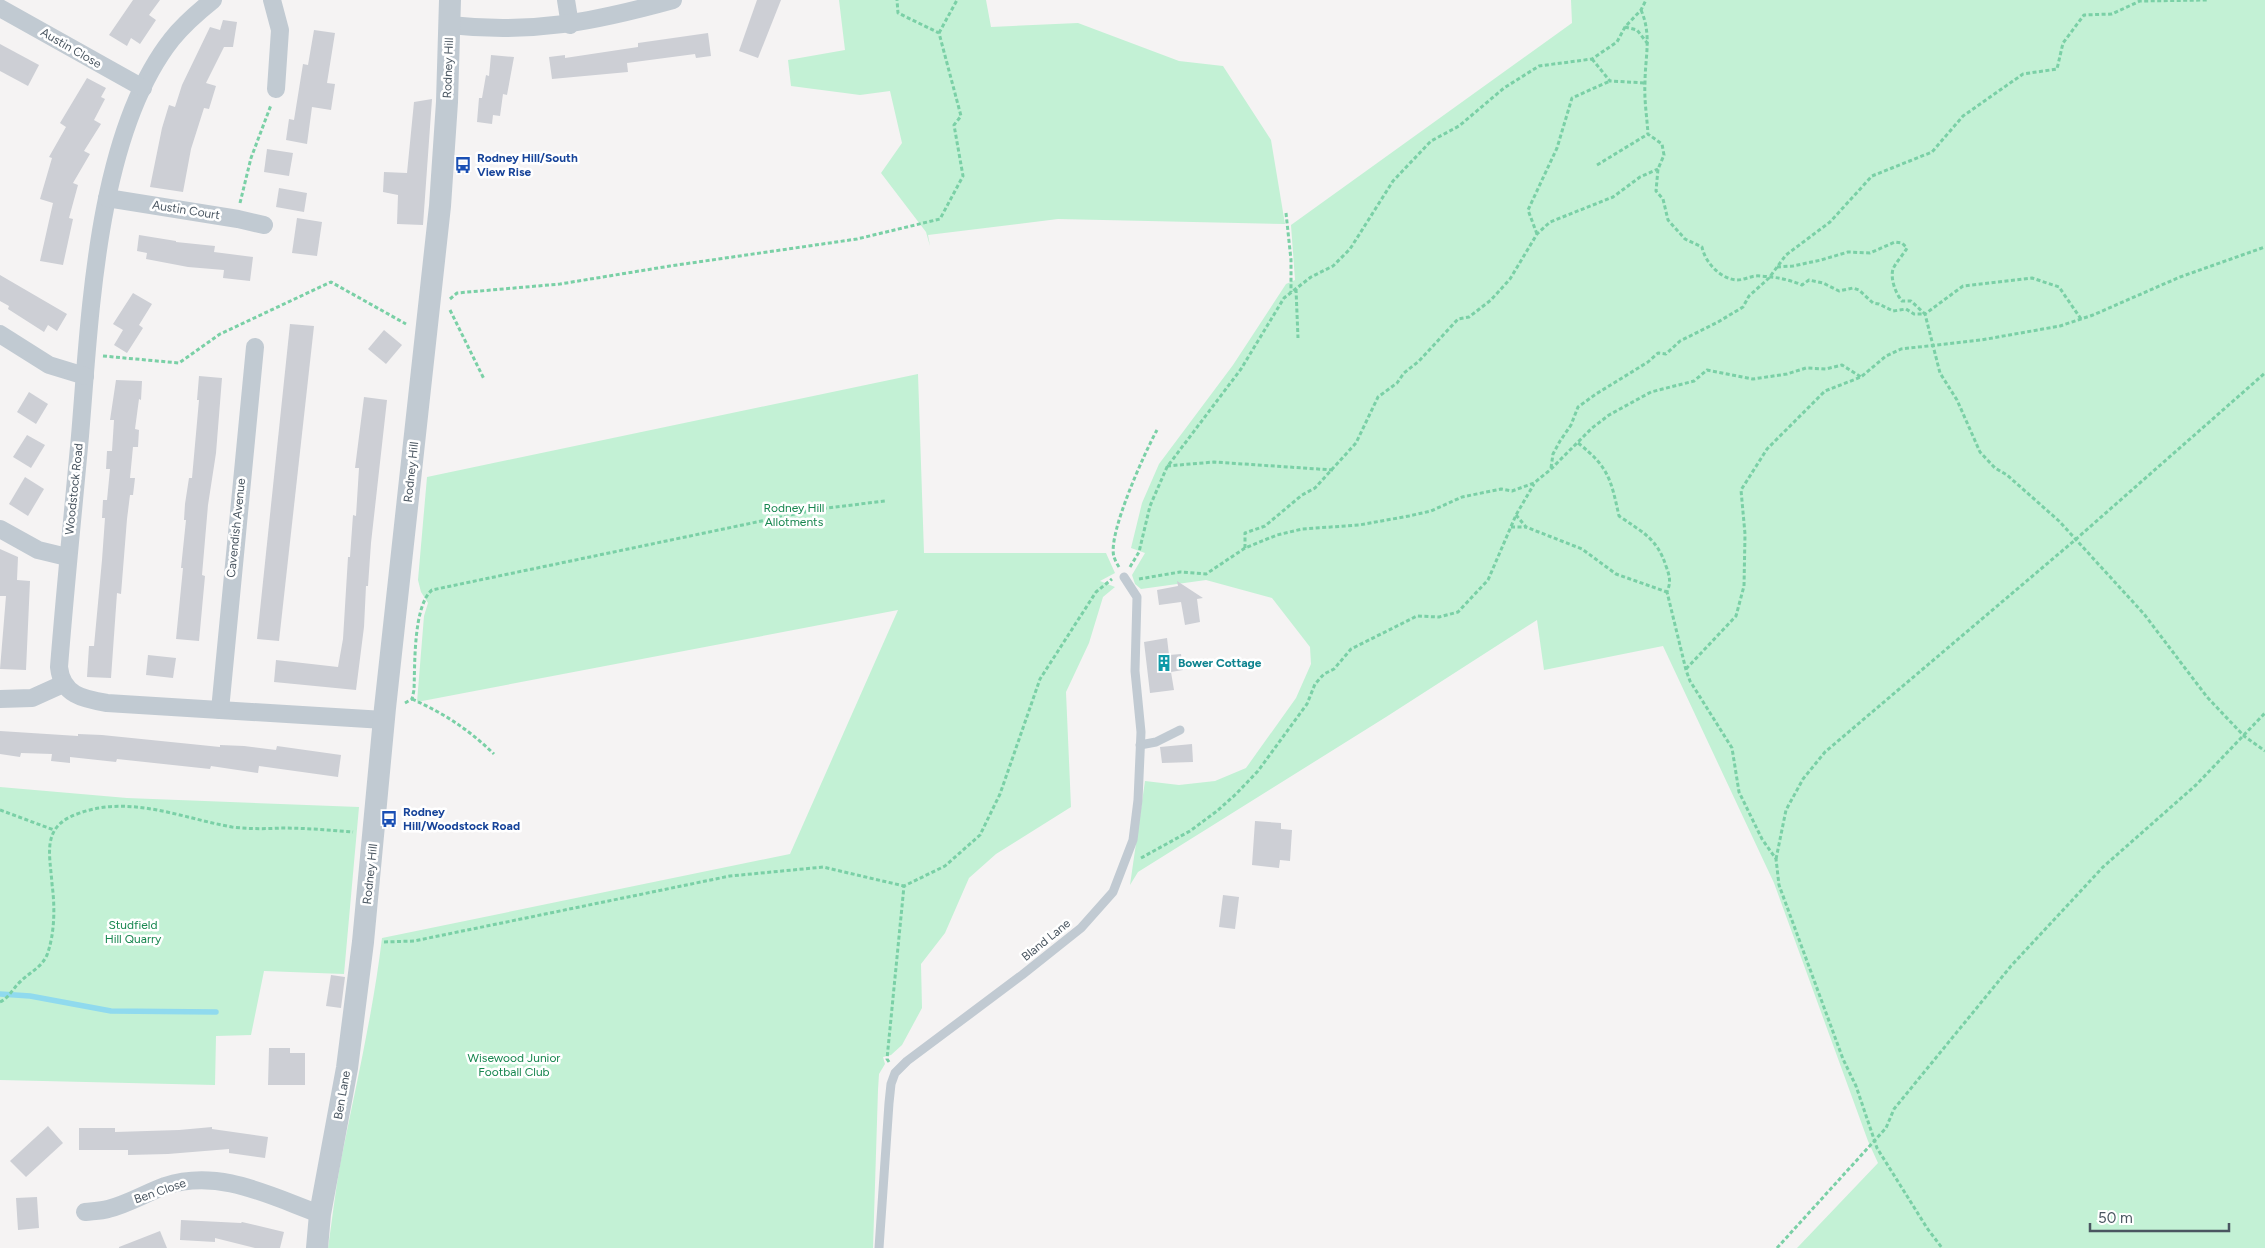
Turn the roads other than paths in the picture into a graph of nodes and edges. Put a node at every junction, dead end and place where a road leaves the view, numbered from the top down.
1 (213, 0) edge
2 (272, 0) edge
3 (450, 0) edge
4 (566, 0) edge
5 (673, 0) edge
6 (0, 8) edge
7 (570, 24) junction
8 (450, 25) junction
9 (142, 88) junction
10 (276, 89) road end
11 (107, 198) junction
12 (264, 225) dead end
13 (0, 334) edge
14 (254, 347) dead end
15 (85, 376) junction
16 (0, 529) edge
17 (67, 557) junction
18 (1124, 577) road end
19 (63, 684) junction
20 (0, 699) edge
21 (220, 710) junction
22 (384, 714) junction
23 (1180, 730) dead end
24 (1140, 745) junction
25 (363, 942) joint
26 (85, 1212) dead end
27 (320, 1214) junction
28 (317, 1248) edge
29 (879, 1248) edge

1 - 9 street, Woodstock Road
2 - 10 street
3 - 8 street, Rodney Hill
4 - 7 street
5 - 7 street
6 - 9 street, Austin Close
7 - 8 street
8 - 22 street, Rodney Hill
9 - 11 street, Woodstock Road
11 - 12 street, Austin Court
11 - 15 street, Woodstock Road
13 - 15 street
14 - 21 street, Cavendish Avenue
15 - 17 street, Woodstock Road
16 - 17 street
17 - 19 street, Woodstock Road
18 - 24 lane, Bland Lane
19 - 20 street
19 - 21 street
21 - 22 street
22 - 25 street, Rodney Hill
23 - 24 lane
24 - 29 lane, Bland Lane
25 - 27 street, Ben Lane
26 - 27 street, Ben Close
27 - 28 street, Ben Lane

